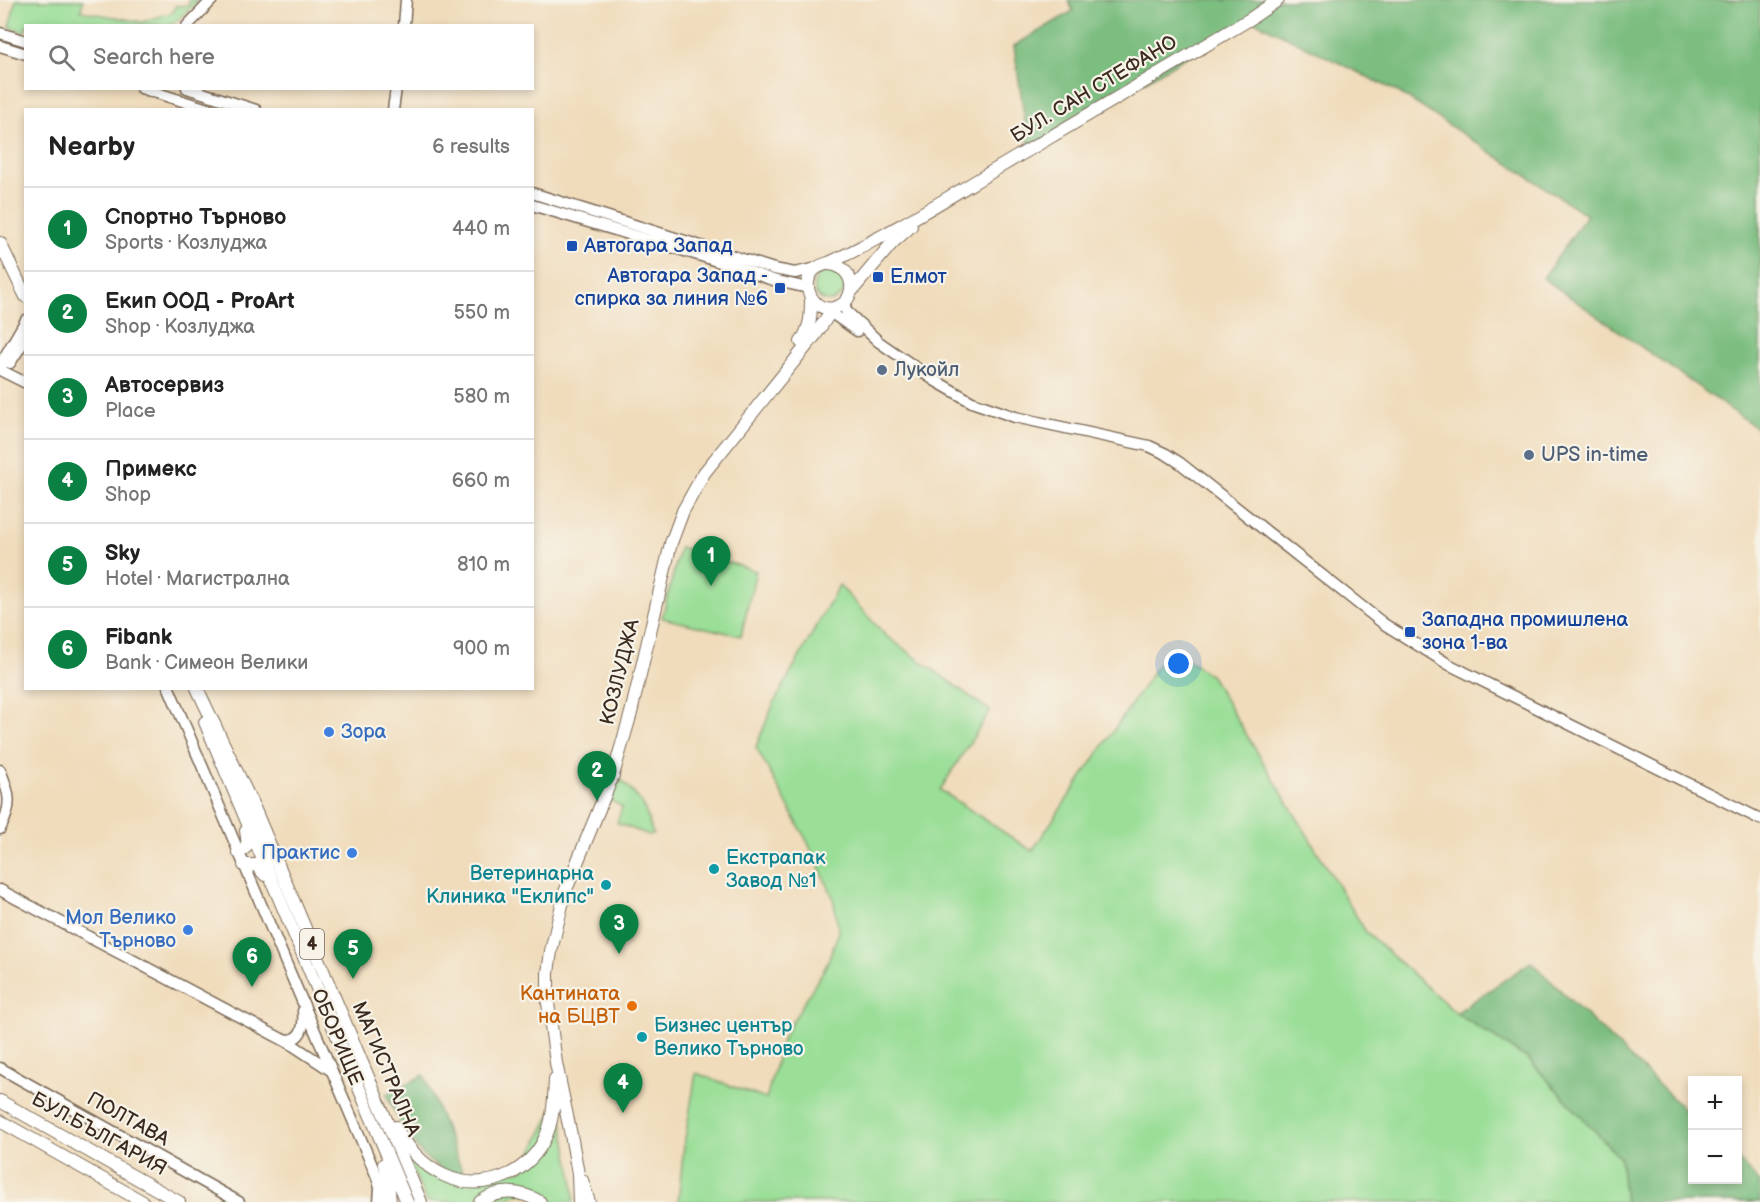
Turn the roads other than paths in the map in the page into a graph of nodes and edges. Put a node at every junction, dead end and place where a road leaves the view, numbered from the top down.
1 (212, 0) edge
2 (406, 0) edge
3 (1278, 0) edge
4 (189, 24) edge
5 (404, 24) edge
6 (0, 33) edge
7 (24, 40) edge
8 (0, 46) edge
9 (24, 53) edge
10 (147, 90) edge
11 (194, 90) edge
12 (396, 90) edge
13 (205, 108) edge
14 (250, 108) edge
15 (393, 108) edge
16 (534, 194) edge
17 (534, 206) edge
18 (930, 210) junction
19 (0, 243) edge
20 (821, 266) junction
21 (24, 293) edge
22 (848, 297) junction
23 (821, 302) junction
24 (24, 324) edge
25 (24, 341) edge
26 (879, 342) junction
27 (1, 372) edge
28 (24, 382) edge
29 (774, 383) junction
30 (170, 690) edge
31 (191, 690) edge
32 (198, 690) edge
33 (0, 771) edge
34 (234, 789) junction
35 (1760, 819) edge
36 (0, 829) edge
37 (238, 852) junction
38 (244, 865) junction
39 (274, 889) junction
40 (0, 890) edge
41 (302, 1002) junction
42 (281, 1038) junction
43 (353, 1056) junction
44 (556, 1063) junction
45 (0, 1068) edge
46 (332, 1072) junction
47 (0, 1101) edge
48 (0, 1121) edge
49 (578, 1174) junction
50 (143, 1202) edge
51 (179, 1202) edge
52 (239, 1202) edge
53 (379, 1202) edge
54 (390, 1202) edge
55 (407, 1202) edge
56 (421, 1202) edge
57 (480, 1202) edge
58 (540, 1202) edge
59 (579, 1202) edge
60 (589, 1202) edge

1 - 4 street
2 - 5 street
3 - 18 main road, БУЛ. САН СТЕФАНО
6 - 7 street
8 - 9 street
10 - 13 street
11 - 14 street
12 - 15 street
16 - 20 street
17 - 23 street
18 - 20 main road, БУЛ. САН СТЕФАНО
18 - 22 main road, БУЛ. САН СТЕФАНО
19 - 21 main road
20 - 22 main road
20 - 23 main road
22 - 23 main road
22 - 26 street
23 - 26 street
23 - 29 main road, КОЗЛУДЖА
23 - 29 main road, КОЗЛУДЖА
24 - 27 street
25 - 27 street
26 - 35 street
27 - 28 street
29 - 44 main road, КОЗЛУДЖА
30 - 37 street, ОБОРИЩЕ
31 - 34 main road, 4
32 - 43 main road, МАГИСТРАЛНА / 4
33 - 36 street
34 - 37 main road
34 - 39 main road, 4
37 - 38 street, ОБОРИЩЕ
38 - 39 main road
38 - 41 street, ОБОРИЩЕ
39 - 43 main road, 4
40 - 42 street
41 - 42 street
41 - 46 street, ОБОРИЩЕ
42 - 46 street
43 - 44 main road
43 - 54 main road
43 - 55 main road, 4
43 - 56 main road, МАГИСТРАЛНА / 4
44 - 49 main road
45 - 52 street, ПОЛТАВА
46 - 53 street, ОБОРИЩЕ
47 - 51 main road, БУЛ.БЪЛГАРИЯ
48 - 50 main road, БУЛ.БЪЛГАРИЯ
49 - 59 main road
49 - 60 main road
57 - 58 main road

